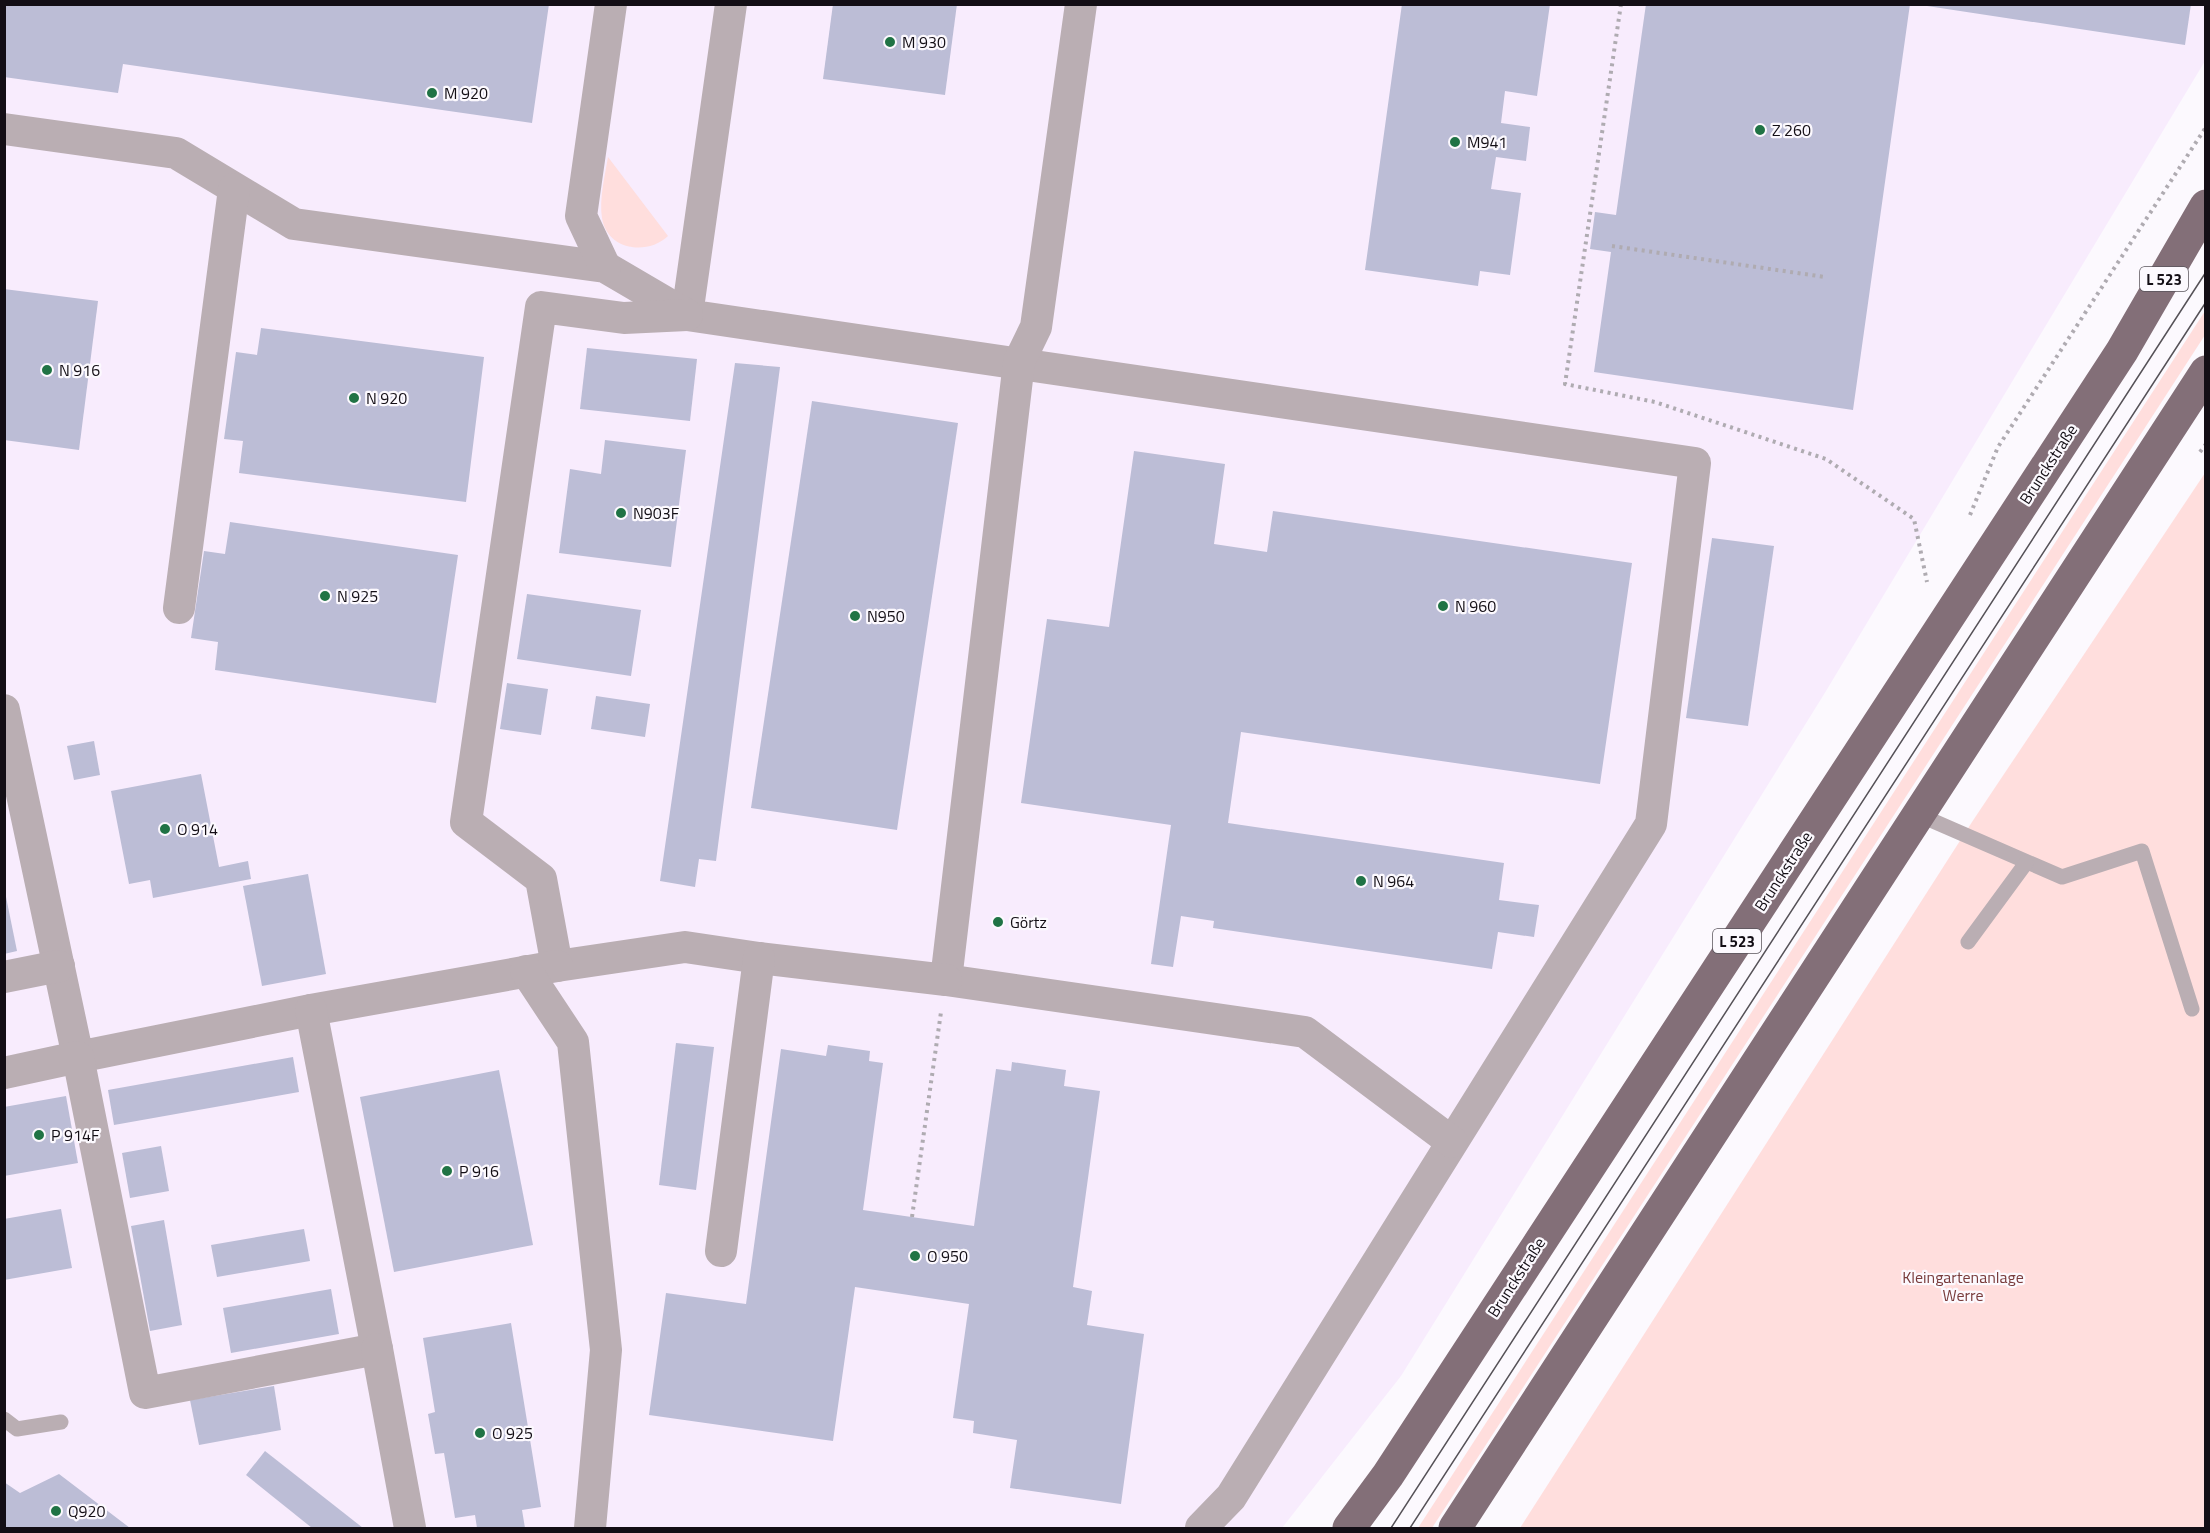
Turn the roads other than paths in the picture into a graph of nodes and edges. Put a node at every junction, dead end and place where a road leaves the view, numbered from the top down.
1 (611, 4) edge
2 (731, 4) edge
3 (1081, 4) edge
4 (4, 129) edge
5 (234, 189) junction
6 (2205, 206) edge
7 (605, 267) junction
8 (687, 315) junction
9 (1019, 362) junction
10 (2205, 372) edge
11 (179, 608) dead end
12 (4, 710) edge
13 (1917, 814) junction
14 (2026, 863) junction
15 (1968, 942) dead end
16 (759, 958) junction
17 (59, 966) junction
18 (557, 966) junction
19 (526, 971) junction
20 (4, 977) edge
21 (946, 980) junction
22 (2192, 1008) dead end
23 (311, 1010) junction
24 (78, 1057) junction
25 (4, 1073) edge
26 (1452, 1142) junction
27 (721, 1251) dead end
28 (377, 1349) junction
29 (4, 1419) edge
30 (61, 1422) dead end
31 (410, 1528) edge
32 (590, 1528) edge
33 (1201, 1528) edge
34 (1349, 1528) edge
35 (1455, 1528) edge

1 - 7 street
2 - 8 street
3 - 9 street
4 - 5 street
5 - 7 street
5 - 11 street
6 - 34 main road, Brunckstraße / L 523
7 - 8 street
8 - 9 street
8 - 18 street
9 - 21 street
9 - 26 street
10 - 13 main road
12 - 17 street
13 - 14 lane
13 - 35 main road
14 - 15 lane
14 - 22 lane
16 - 18 street
16 - 21 street
16 - 27 street
17 - 20 street
17 - 24 street
18 - 19 street
19 - 23 street
19 - 32 street
21 - 26 street
23 - 24 street
23 - 28 street
24 - 25 street
24 - 28 street
26 - 33 street
28 - 31 street
29 - 30 lane

